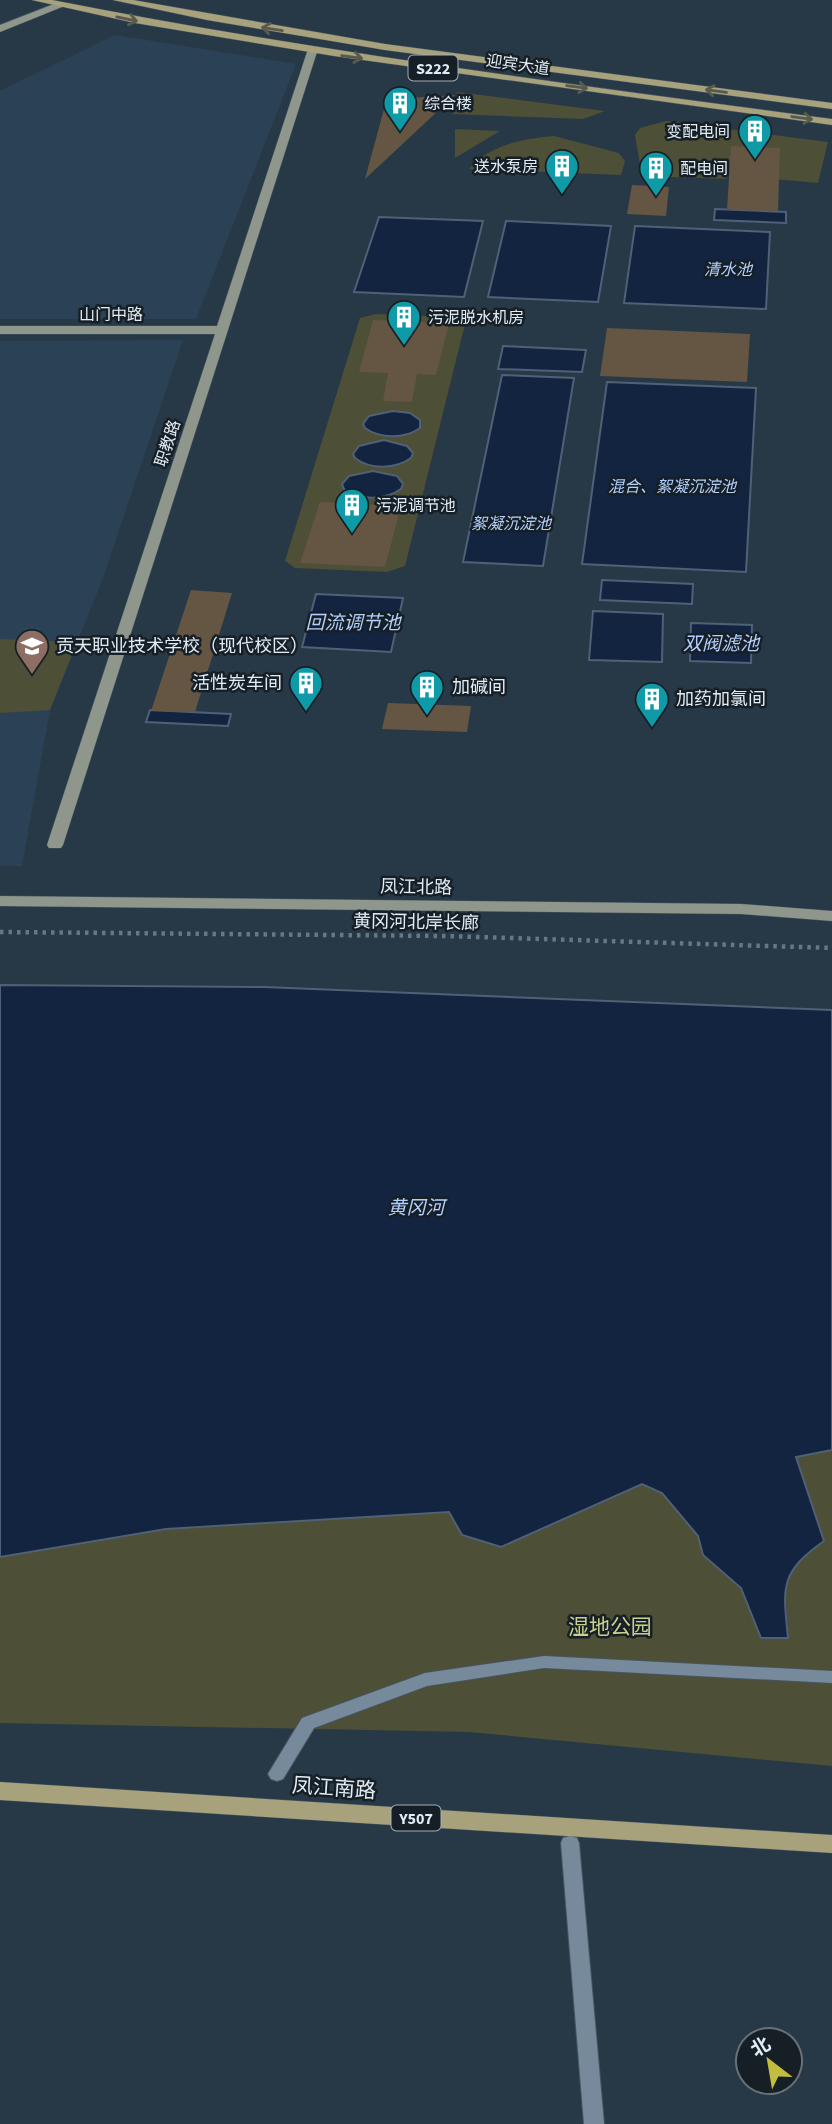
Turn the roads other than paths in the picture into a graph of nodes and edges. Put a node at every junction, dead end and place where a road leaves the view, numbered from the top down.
1 (37, 0) edge
2 (118, 0) edge
3 (59, 5) junction
4 (211, 19) junction
5 (0, 29) edge
6 (191, 31) junction
7 (312, 52) junction
8 (832, 106) edge
9 (832, 122) edge
10 (0, 330) edge
11 (222, 330) junction
12 (55, 845) dead end
13 (0, 901) edge
14 (832, 916) edge
15 (832, 1677) edge
16 (277, 1774) dead end
17 (0, 1791) edge
18 (570, 1843) dead end
19 (832, 1844) edge
20 (594, 2124) edge

1 - 3 main road, 迎宾大道 / S222
2 - 4 main road, 迎宾大道 / S222
3 - 5 street
3 -> 6 main road, 迎宾大道 / S222
4 - 6 main road
8 -> 4 main road, 迎宾大道 / S222
6 - 7 main road, 迎宾大道 / S222
7 -> 9 main road, 迎宾大道 / S222
7 - 11 street, 职教路
10 - 11 street, 山门中路
11 - 12 street, 职教路
13 - 14 street, 凤江北路
15 - 16 lane
17 - 19 main road, 凤江南路 / Y507
18 - 20 lane

